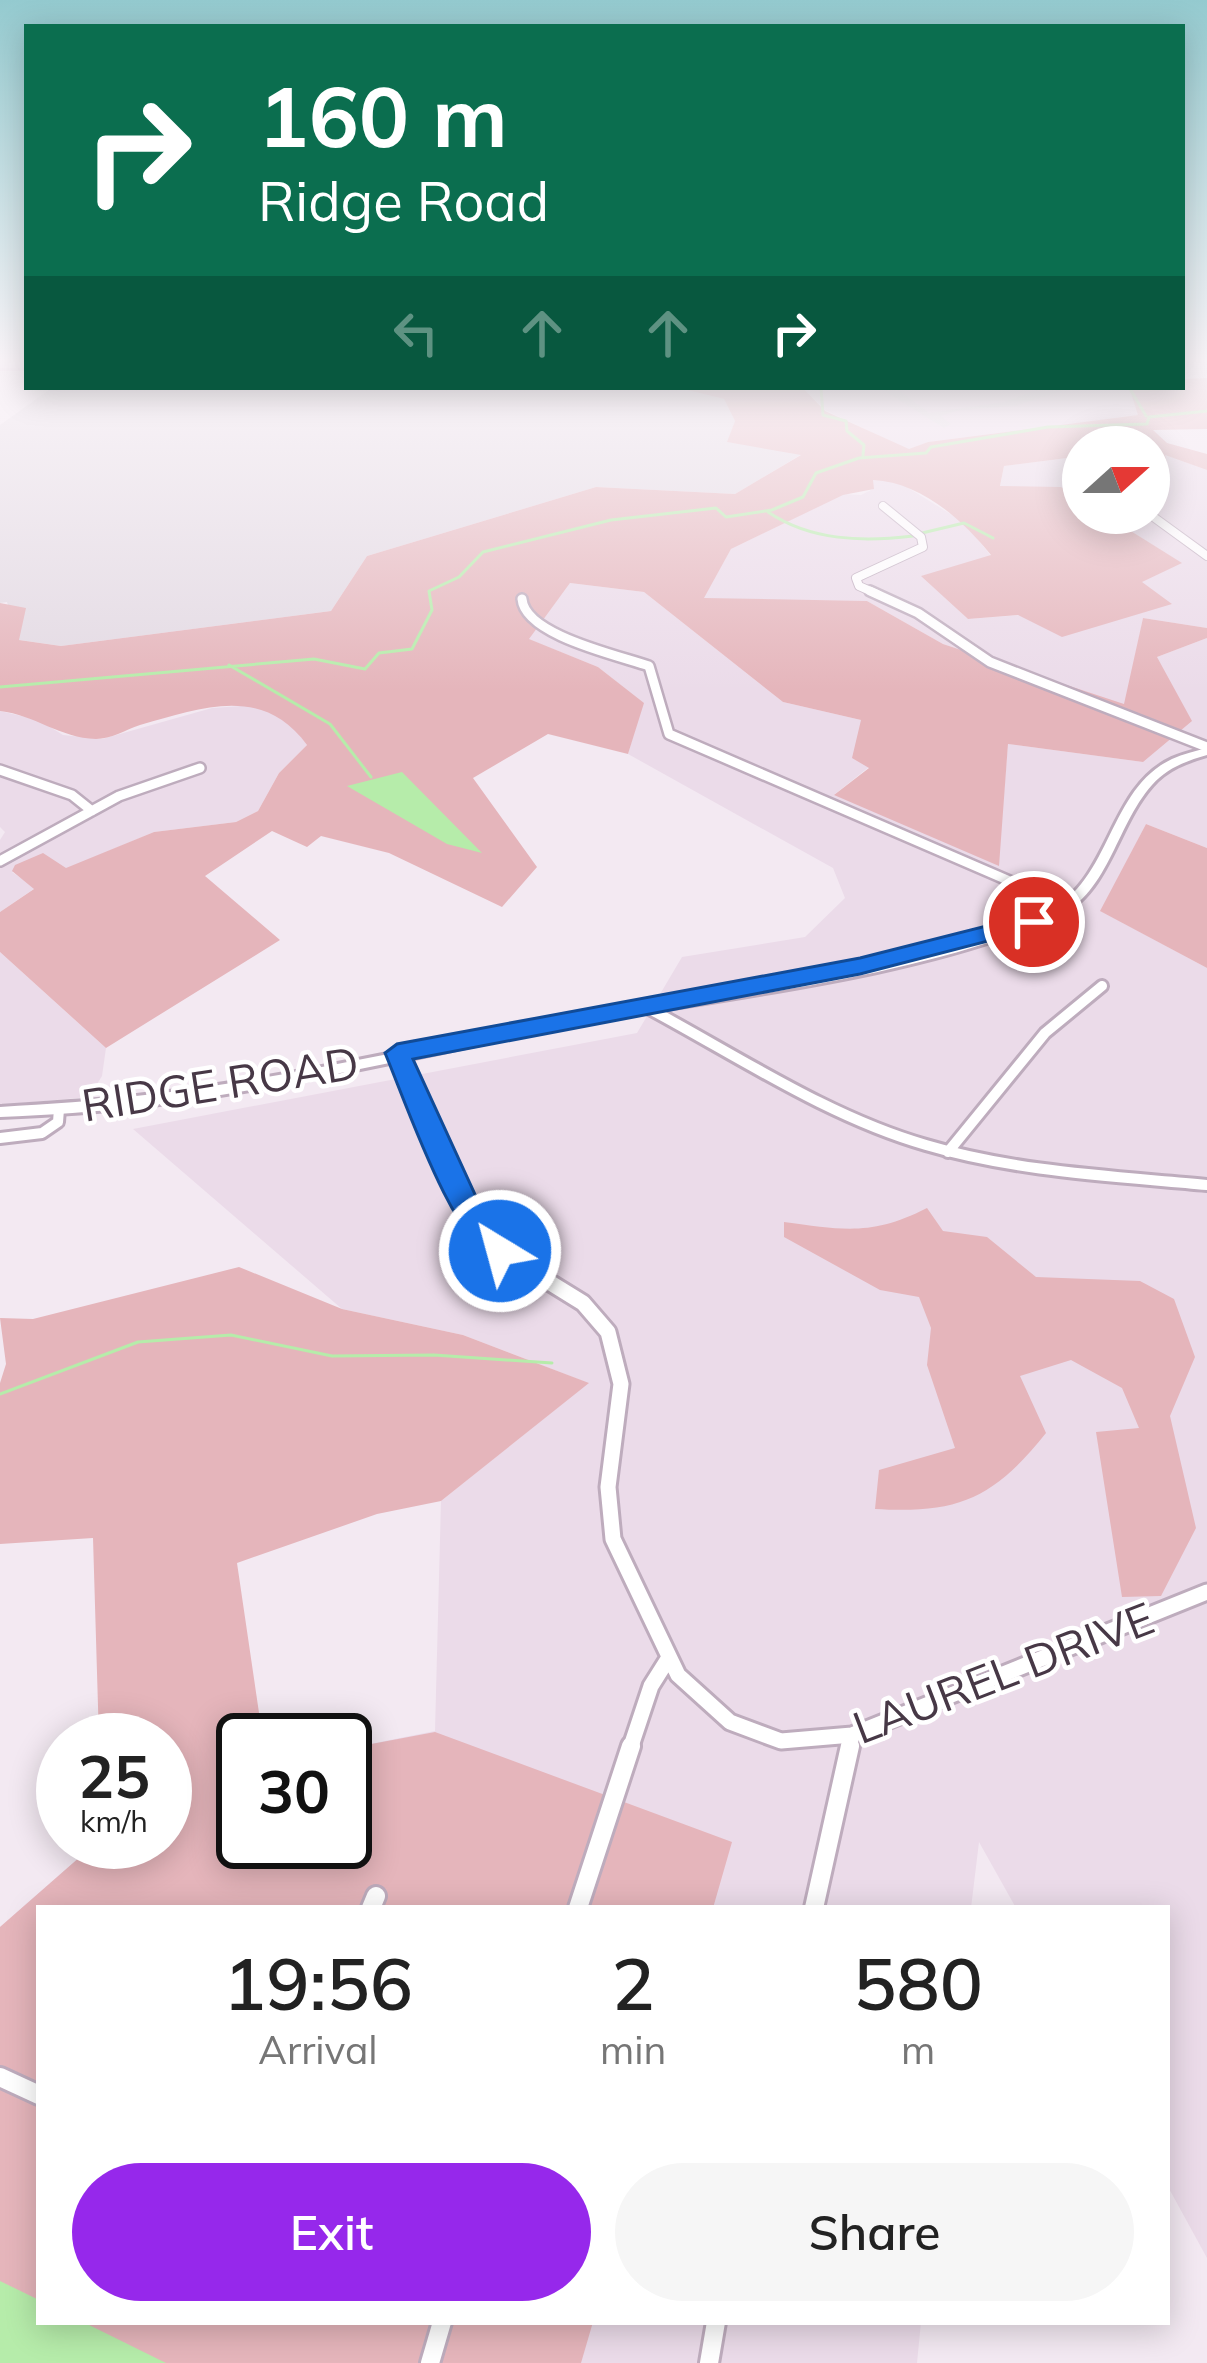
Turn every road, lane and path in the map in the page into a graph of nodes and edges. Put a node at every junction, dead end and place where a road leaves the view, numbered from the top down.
1 (883, 506) dead end
2 (1170, 529) edge
3 (1207, 556) edge
4 (522, 599) dead end
5 (1207, 749) edge
6 (200, 768) dead end
7 (0, 770) edge
8 (92, 811) junction
9 (0, 861) edge
10 (1069, 907) junction
11 (1102, 986) dead end
12 (646, 1007) junction
13 (397, 1053) junction
14 (59, 1109) junction
15 (0, 1112) edge
16 (0, 1138) edge
17 (948, 1152) junction
18 (1207, 1185) edge
19 (1207, 1592) edge
20 (668, 1659) junction
21 (852, 1735) junction
22 (579, 1905) edge
23 (815, 1905) edge
24 (0, 2077) edge
25 (36, 2094) edge
26 (441, 2325) edge
27 (715, 2325) edge
28 (430, 2363) edge
29 (709, 2363) edge

1 - 5 street
2 - 3 street
4 - 10 street
5 - 10 street
6 - 8 street
7 - 8 street
8 - 9 street
10 - 12 street, RIDGE ROAD
11 - 17 street
12 - 13 street, RIDGE ROAD
12 - 17 street
13 - 14 street, RIDGE ROAD
13 - 20 street, LAUREL DRIVE
14 - 15 street, RIDGE ROAD
14 - 16 street
17 - 18 street
19 - 21 street, LAUREL DRIVE
20 - 21 street, LAUREL DRIVE
20 - 22 street
21 - 23 street
24 - 25 street
26 - 28 street
27 - 29 street

